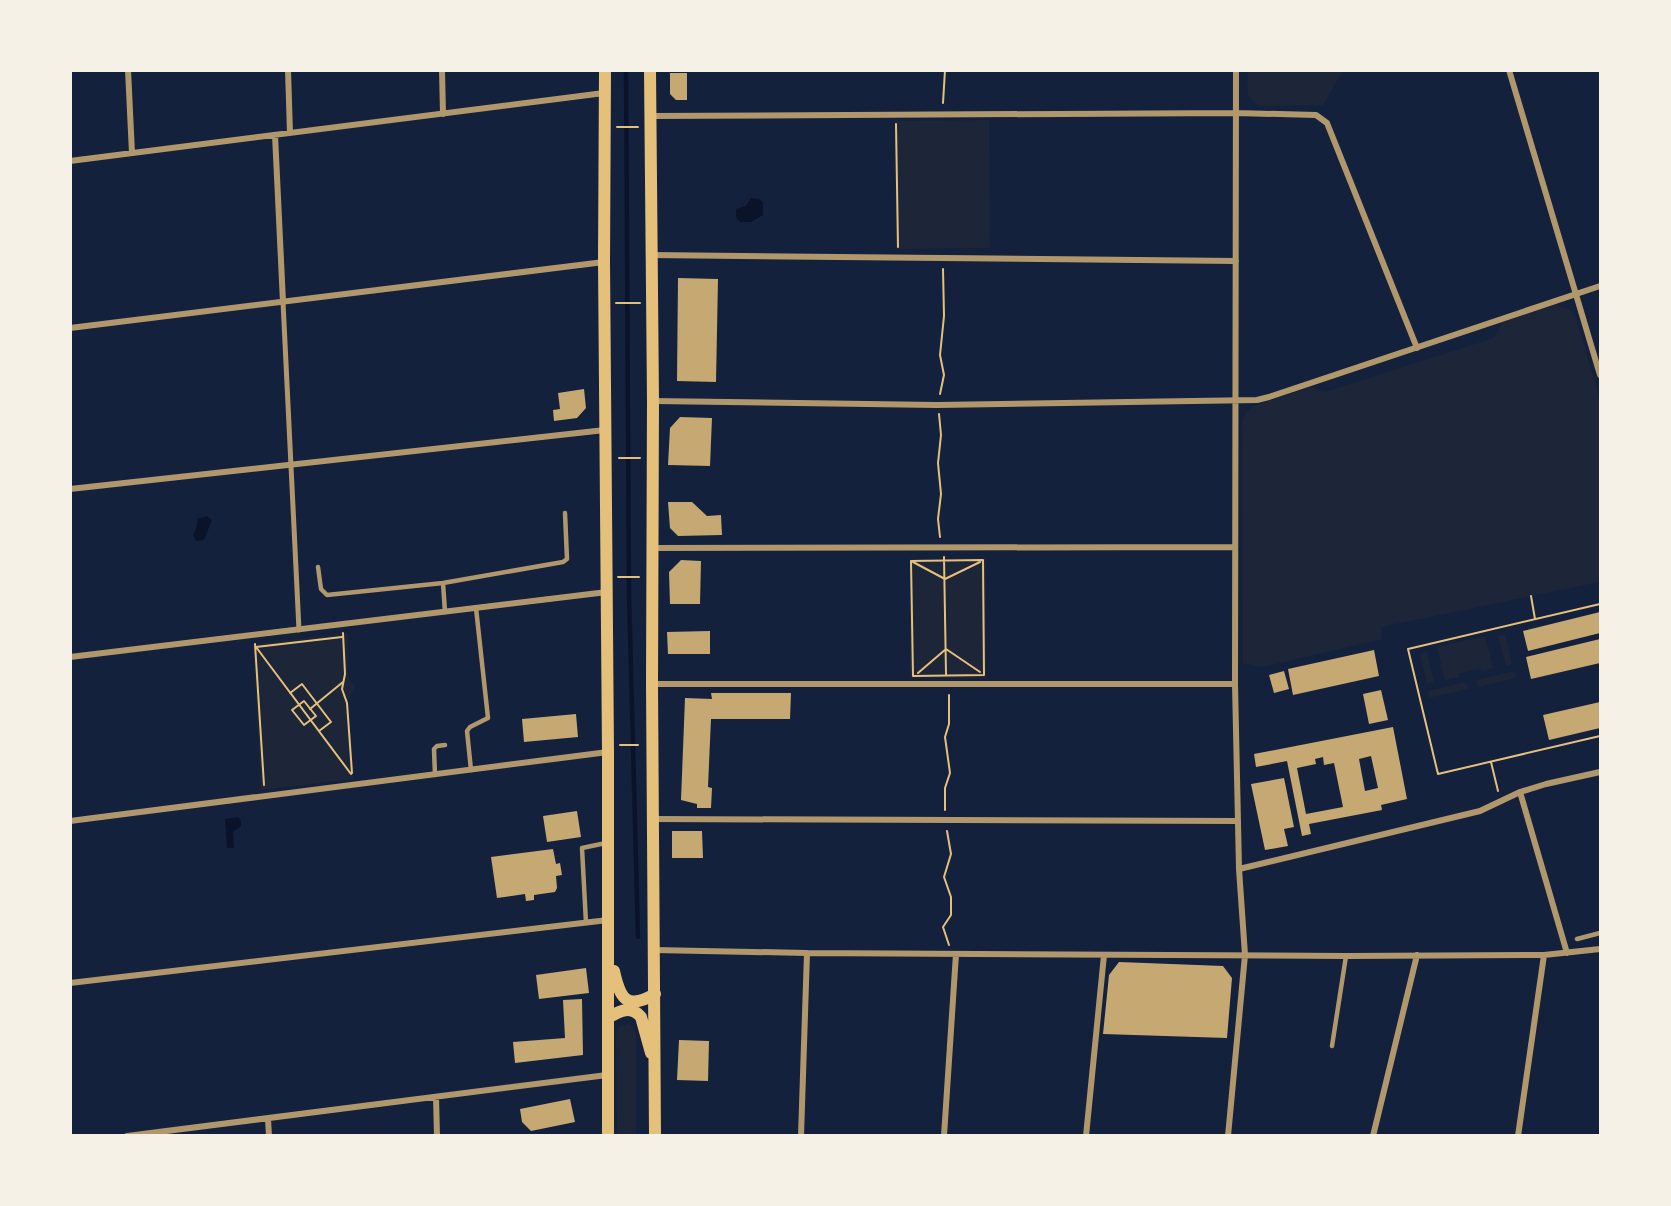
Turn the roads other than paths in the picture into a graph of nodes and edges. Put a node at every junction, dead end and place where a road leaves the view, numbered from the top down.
1 (128, 70) edge
2 (288, 70) edge
3 (442, 70) edge
4 (605, 70) edge
5 (648, 70) edge
6 (1236, 70) edge
7 (1509, 70) edge
8 (605, 93) junction
9 (1236, 113) junction
10 (443, 114) junction
11 (650, 116) junction
12 (290, 133) junction
13 (275, 135) junction
14 (132, 153) junction
15 (70, 161) edge
16 (651, 255) junction
17 (1236, 261) junction
18 (604, 262) junction
19 (1600, 286) edge
20 (1576, 294) junction
21 (284, 302) junction
22 (70, 328) edge
23 (1417, 348) junction
24 (1600, 375) edge
25 (653, 401) junction
26 (1235, 401) junction
27 (604, 430) junction
28 (291, 465) junction
29 (70, 489) edge
30 (565, 513) dead end
31 (1235, 547) junction
32 (652, 548) junction
33 (318, 567) dead end
34 (442, 583) junction
35 (607, 592) junction
36 (476, 608) junction
37 (445, 612) junction
38 (299, 630) junction
39 (70, 657) edge
40 (652, 684) junction
41 (1235, 684) junction
42 (445, 745) dead end
43 (612, 749) junction
44 (471, 770) junction
45 (1600, 772) edge
46 (435, 775) junction
47 (1520, 792) junction
48 (653, 819) junction
49 (70, 821) edge
50 (1238, 821) junction
51 (608, 842) junction
52 (1239, 869) junction
53 (608, 920) junction
54 (586, 923) junction
55 (1600, 933) edge
56 (1577, 939) dead end
57 (609, 947) junction
58 (1600, 949) edge
59 (654, 950) junction
60 (807, 953) junction
61 (1567, 953) junction
62 (956, 954) junction
63 (1104, 955) junction
64 (1245, 955) junction
65 (1417, 955) junction
66 (1347, 956) junction
67 (1544, 956) junction
68 (70, 982) edge
69 (654, 994) junction
70 (609, 1017) junction
71 (1332, 1046) dead end
72 (656, 1072) junction
73 (608, 1075) junction
74 (436, 1097) junction
75 (268, 1119) junction
76 (127, 1136) edge
77 (269, 1136) edge
78 (437, 1136) edge
79 (608, 1136) edge
80 (655, 1136) edge
81 (801, 1136) edge
82 (944, 1136) edge
83 (1086, 1136) edge
84 (1228, 1136) edge
85 (1373, 1136) edge
86 (1518, 1136) edge

1 - 14 street
2 - 12 street
3 - 10 street
4 - 8 main road
5 - 11 main road
6 - 9 street
7 - 20 street
8 - 10 street
8 - 18 main road
9 - 11 street
9 - 17 street
9 - 23 street
10 - 12 street
11 - 16 main road
12 - 13 street
13 - 14 street
13 - 21 street
14 - 15 street
16 - 17 street
16 - 25 main road
17 - 26 street
18 - 21 street
18 - 27 main road
19 - 20 street
20 - 23 street
20 - 24 street
21 - 22 street
21 - 28 street
23 - 26 street
25 - 26 street
25 - 32 main road
26 - 31 street
27 - 28 street
27 - 35 main road
28 - 29 street
28 - 38 street
30 - 34 lane
31 - 32 street
31 - 41 street
32 - 40 main road
33 - 34 lane
34 - 37 lane
35 - 36 street
35 - 43 main road
36 - 37 street
36 - 44 lane
37 - 38 street
38 - 39 street
40 - 41 street
40 - 48 main road
41 - 50 street
42 - 46 lane
43 - 44 street
43 - 51 main road
44 - 46 street
45 - 47 street
46 - 49 street
47 - 52 street
47 - 61 street
48 - 50 street
48 - 59 main road
50 - 52 street
51 - 53 main road
51 - 54 lane
52 - 64 street
53 - 54 street
53 - 57 main road
54 - 68 street
55 - 56 lane
57 - 69 main road
57 - 70 main road
58 - 61 street
59 - 60 street
59 - 69 main road
60 - 62 street
60 - 81 street
61 - 67 street
62 - 63 street
62 - 82 street
63 - 64 street
63 - 83 street
64 - 66 street
64 - 84 street
65 - 66 street
65 - 67 street
65 - 85 street
66 - 71 lane
67 - 86 street
69 - 72 main road
70 - 72 main road
70 - 73 main road
72 - 80 main road
73 - 74 street
73 - 79 main road
74 - 75 street
74 - 78 street
75 - 76 street
75 - 77 street

